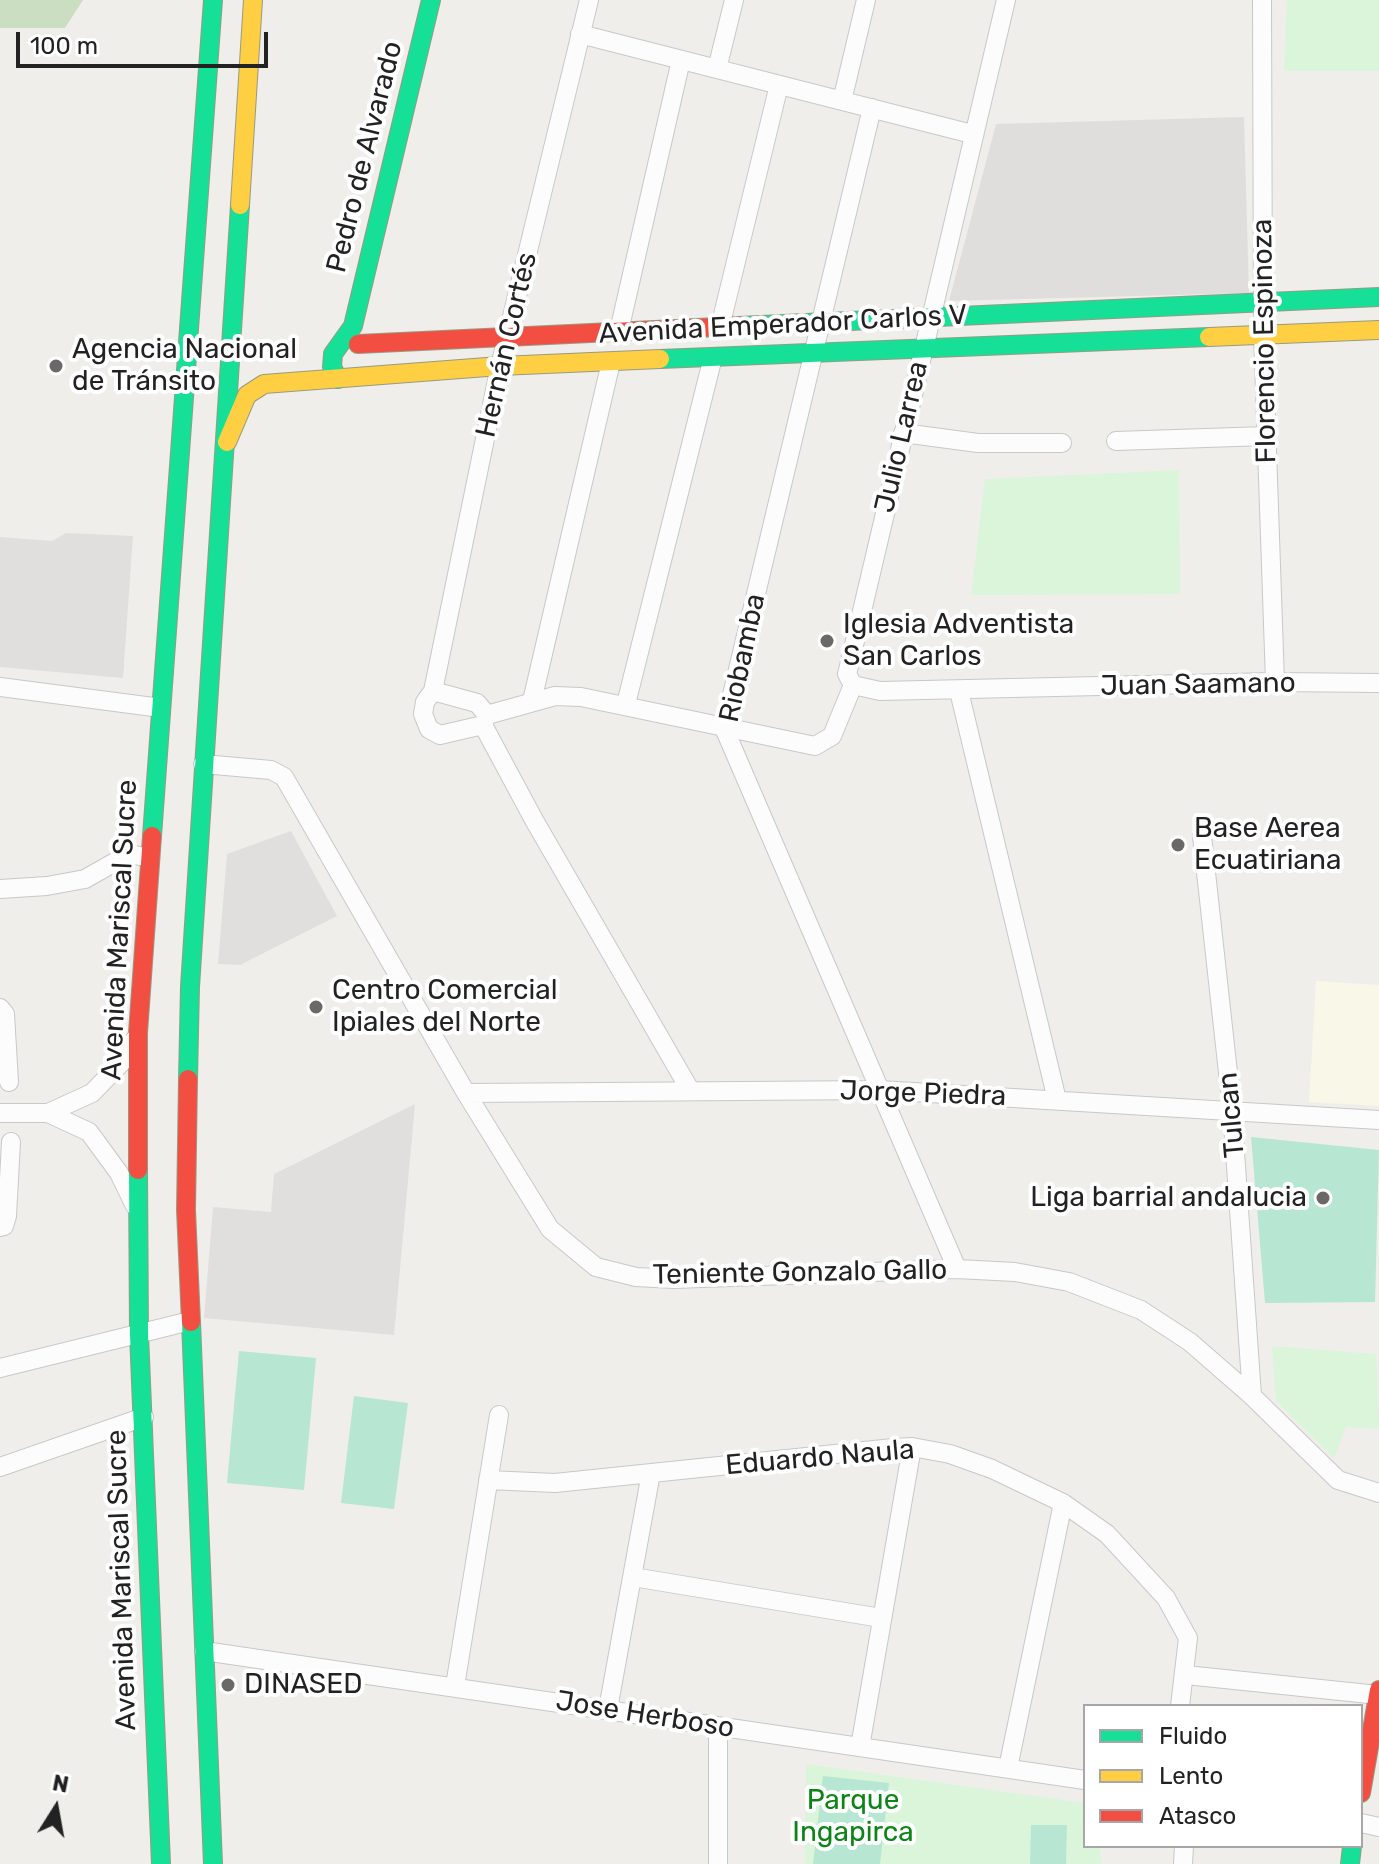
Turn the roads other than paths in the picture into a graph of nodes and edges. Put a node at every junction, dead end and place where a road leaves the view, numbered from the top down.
1 (213, 0) edge
2 (253, 0) edge
3 (431, 0) edge
4 (589, 0) edge
5 (734, 0) edge
6 (866, 0) edge
7 (1006, 0) edge
8 (1262, 0) edge
9 (580, 34) junction
10 (681, 60) junction
11 (717, 69) junction
12 (779, 85) junction
13 (842, 101) junction
14 (872, 108) junction
15 (972, 134) junction
16 (1375, 295) edge
17 (1263, 302) junction
18 (930, 317) junction
19 (822, 322) junction
20 (720, 327) junction
21 (1379, 330) edge
22 (619, 331) junction
23 (1263, 333) junction
24 (355, 335) junction
25 (507, 336) junction
26 (923, 346) junction
27 (815, 351) junction
28 (713, 357) junction
29 (611, 362) junction
30 (500, 366) junction
31 (345, 378) junction
32 (903, 433) junction
33 (1266, 436) junction
34 (1116, 441) dead end
35 (1062, 443) dead end
36 (226, 444) junction
37 (1275, 682) junction
38 (1379, 683) edge
39 (853, 685) junction
40 (0, 687) edge
41 (433, 691) junction
42 (959, 691) junction
43 (532, 701) junction
44 (626, 704) junction
45 (161, 708) junction
46 (485, 720) junction
47 (724, 728) junction
48 (203, 764) junction
49 (1202, 836) dead end
50 (150, 858) junction
51 (0, 889) edge
52 (0, 1008) edge
53 (138, 1033) junction
54 (9, 1082) dead end
55 (690, 1090) junction
56 (880, 1090) junction
57 (466, 1093) junction
58 (1057, 1100) junction
59 (1232, 1109) junction
60 (0, 1113) edge
61 (48, 1113) junction
62 (1379, 1120) edge
63 (11, 1142) dead end
64 (139, 1214) junction
65 (0, 1227) edge
66 (957, 1269) junction
67 (190, 1321) junction
68 (139, 1334) junction
69 (0, 1368) edge
70 (1252, 1396) junction
71 (499, 1415) dead end
72 (144, 1417) junction
73 (912, 1447) junction
74 (0, 1467) edge
75 (651, 1473) junction
76 (488, 1480) junction
77 (1379, 1493) edge
78 (1063, 1503) junction
79 (633, 1577) junction
80 (881, 1618) junction
81 (204, 1651) junction
82 (1186, 1675) junction
83 (455, 1686) junction
84 (1379, 1693) edge
85 (1180, 1704) edge
86 (608, 1709) junction
87 (718, 1726) junction
88 (860, 1747) junction
89 (1008, 1768) junction
90 (1083, 1780) edge
91 (1363, 1782) edge
92 (161, 1864) edge
93 (213, 1864) edge
94 (718, 1864) edge

1 - 45 main road, Avenida Mariscal Sucre
2 - 36 main road
3 - 24 main road, Pedro de Alvarado
4 - 9 street, Hernán Cortés
5 - 11 street
6 - 13 street
7 - 15 street, Julio Larrea
8 - 17 street, Florencio Espinoza
9 - 10 street
9 - 25 street, Hernán Cortés
10 - 11 street
10 - 22 street
11 - 12 street
12 - 13 street
12 - 20 street
13 - 14 street
14 - 15 street
14 - 19 street, Riobamba
15 - 18 street, Julio Larrea
16 - 17 main road, Avenida Emperador Carlos V
17 - 18 main road, Avenida Emperador Carlos V
17 - 23 street, Florencio Espinoza
18 - 19 main road, Avenida Emperador Carlos V
18 - 26 street, Julio Larrea
19 - 20 main road, Avenida Emperador Carlos V
19 - 27 street, Riobamba
20 - 22 main road, Avenida Emperador Carlos V
21 - 23 main road, Avenida Emperador Carlos V
22 - 25 main road, Avenida Emperador Carlos V
23 - 26 main road, Avenida Emperador Carlos V
23 - 33 street, Florencio Espinoza
24 - 25 main road, Avenida Emperador Carlos V
24 - 31 main road, Pedro de Alvarado
24 - 31 main road, Pedro de Alvarado
25 - 30 street, Hernán Cortés
26 - 27 main road, Avenida Emperador Carlos V
26 - 32 street, Julio Larrea
27 - 28 main road, Avenida Emperador Carlos V
27 - 47 street, Riobamba
28 - 29 main road, Avenida Emperador Carlos V
28 - 44 street
29 - 30 main road, Avenida Emperador Carlos V
29 - 43 street
30 - 31 main road, Avenida Emperador Carlos V
30 - 41 street, Hernán Cortés
31 - 36 main road, Avenida Emperador Carlos V
32 - 35 street
32 - 39 street, Julio Larrea
33 - 34 street
33 - 37 street, Florencio Espinoza
36 - 48 main road
37 - 38 street, Juan Saamano
37 - 42 street, Juan Saamano
39 - 42 street, Juan Saamano
39 - 47 street
40 - 45 street
41 - 46 street
41 - 46 street, Hernán Cortés
42 - 58 street
43 - 44 street
43 - 46 street, Hernán Cortés
44 - 47 street
45 - 50 main road, Avenida Mariscal Sucre
46 - 55 street
47 - 56 street, Riobamba
48 - 57 street, Teniente Gonzalo Gallo
48 - 67 main road
49 - 59 street, Tulcan
50 - 51 street
50 - 53 main road, Avenida Mariscal Sucre
52 - 54 street
53 - 61 street
53 - 64 main road, Avenida Mariscal Sucre
55 - 56 street, Jorge Piedra
55 - 57 street, Jorge Piedra
56 - 58 street, Jorge Piedra
56 - 66 street, Riobamba
57 - 66 street, Teniente Gonzalo Gallo
58 - 59 street, Jorge Piedra
59 - 62 street, Jorge Piedra
59 - 70 street, Tulcan
60 - 61 street
61 - 64 street
63 - 65 street
64 - 68 main road, Avenida Mariscal Sucre
66 - 70 street, Teniente Gonzalo Gallo
67 - 68 street
67 - 81 main road
68 - 69 street
68 - 72 main road, Avenida Mariscal Sucre
70 - 77 street, Teniente Gonzalo Gallo
71 - 76 street
72 - 74 street
72 - 92 main road, Avenida Mariscal Sucre
73 - 75 street, Eduardo Naula
73 - 78 street, Eduardo Naula
73 - 80 street
75 - 76 street, Eduardo Naula
75 - 79 street
76 - 83 street
78 - 82 street, Eduardo Naula
78 - 89 street
79 - 80 street
79 - 86 street
80 - 88 street
81 - 83 street, Jose Herboso
81 - 93 main road
82 - 84 street
82 - 85 street, Eduardo Naula
83 - 86 street, Jose Herboso
84 - 91 main road
86 - 87 street, Jose Herboso
87 - 88 street, Jose Herboso
87 - 94 street
88 - 89 street, Jose Herboso
89 - 90 street, Jose Herboso

